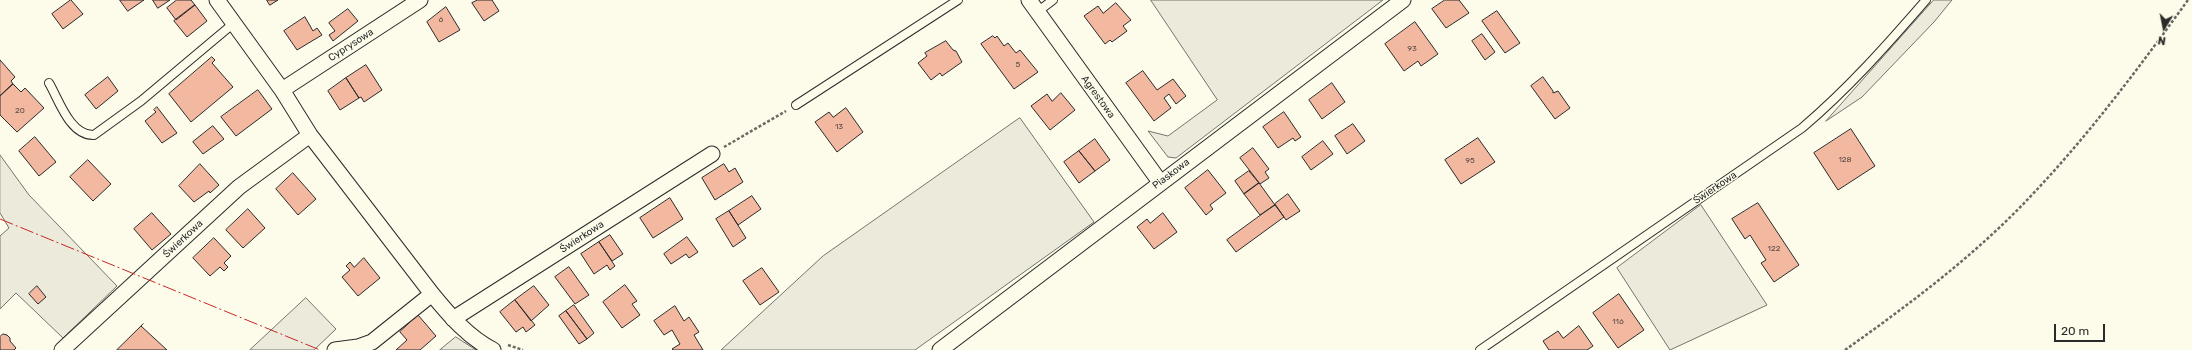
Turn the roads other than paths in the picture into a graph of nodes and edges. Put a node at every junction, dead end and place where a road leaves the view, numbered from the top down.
1 (217, 0) edge
2 (420, 0) edge
3 (958, 0) edge
4 (1053, 0) edge
5 (1404, 0) edge
6 (1926, 0) edge
7 (1033, 6) edge
8 (234, 23) junction
9 (49, 83) dead end
10 (282, 90) junction
11 (796, 105) road end
12 (310, 135) junction
13 (712, 154) road end
14 (1160, 182) junction
15 (432, 294) junction
16 (453, 319) junction
17 (62, 350) edge
18 (335, 350) edge
19 (493, 350) edge
20 (940, 350) edge
21 (1480, 350) edge

1 - 8 street
2 - 10 street, Cyprysowa
3 - 11 lane
4 - 7 lane, Agrestowa
5 - 14 street, Piaskowa
6 - 21 lane, Świerkowa
7 - 14 street, Agrestowa
8 - 9 lane
8 - 10 street
10 - 12 street
12 - 15 street
12 - 17 street, Świerkowa
13 - 16 street, Świerkowa
14 - 20 street, Piaskowa
15 - 16 street
15 - 18 street
16 - 19 street

